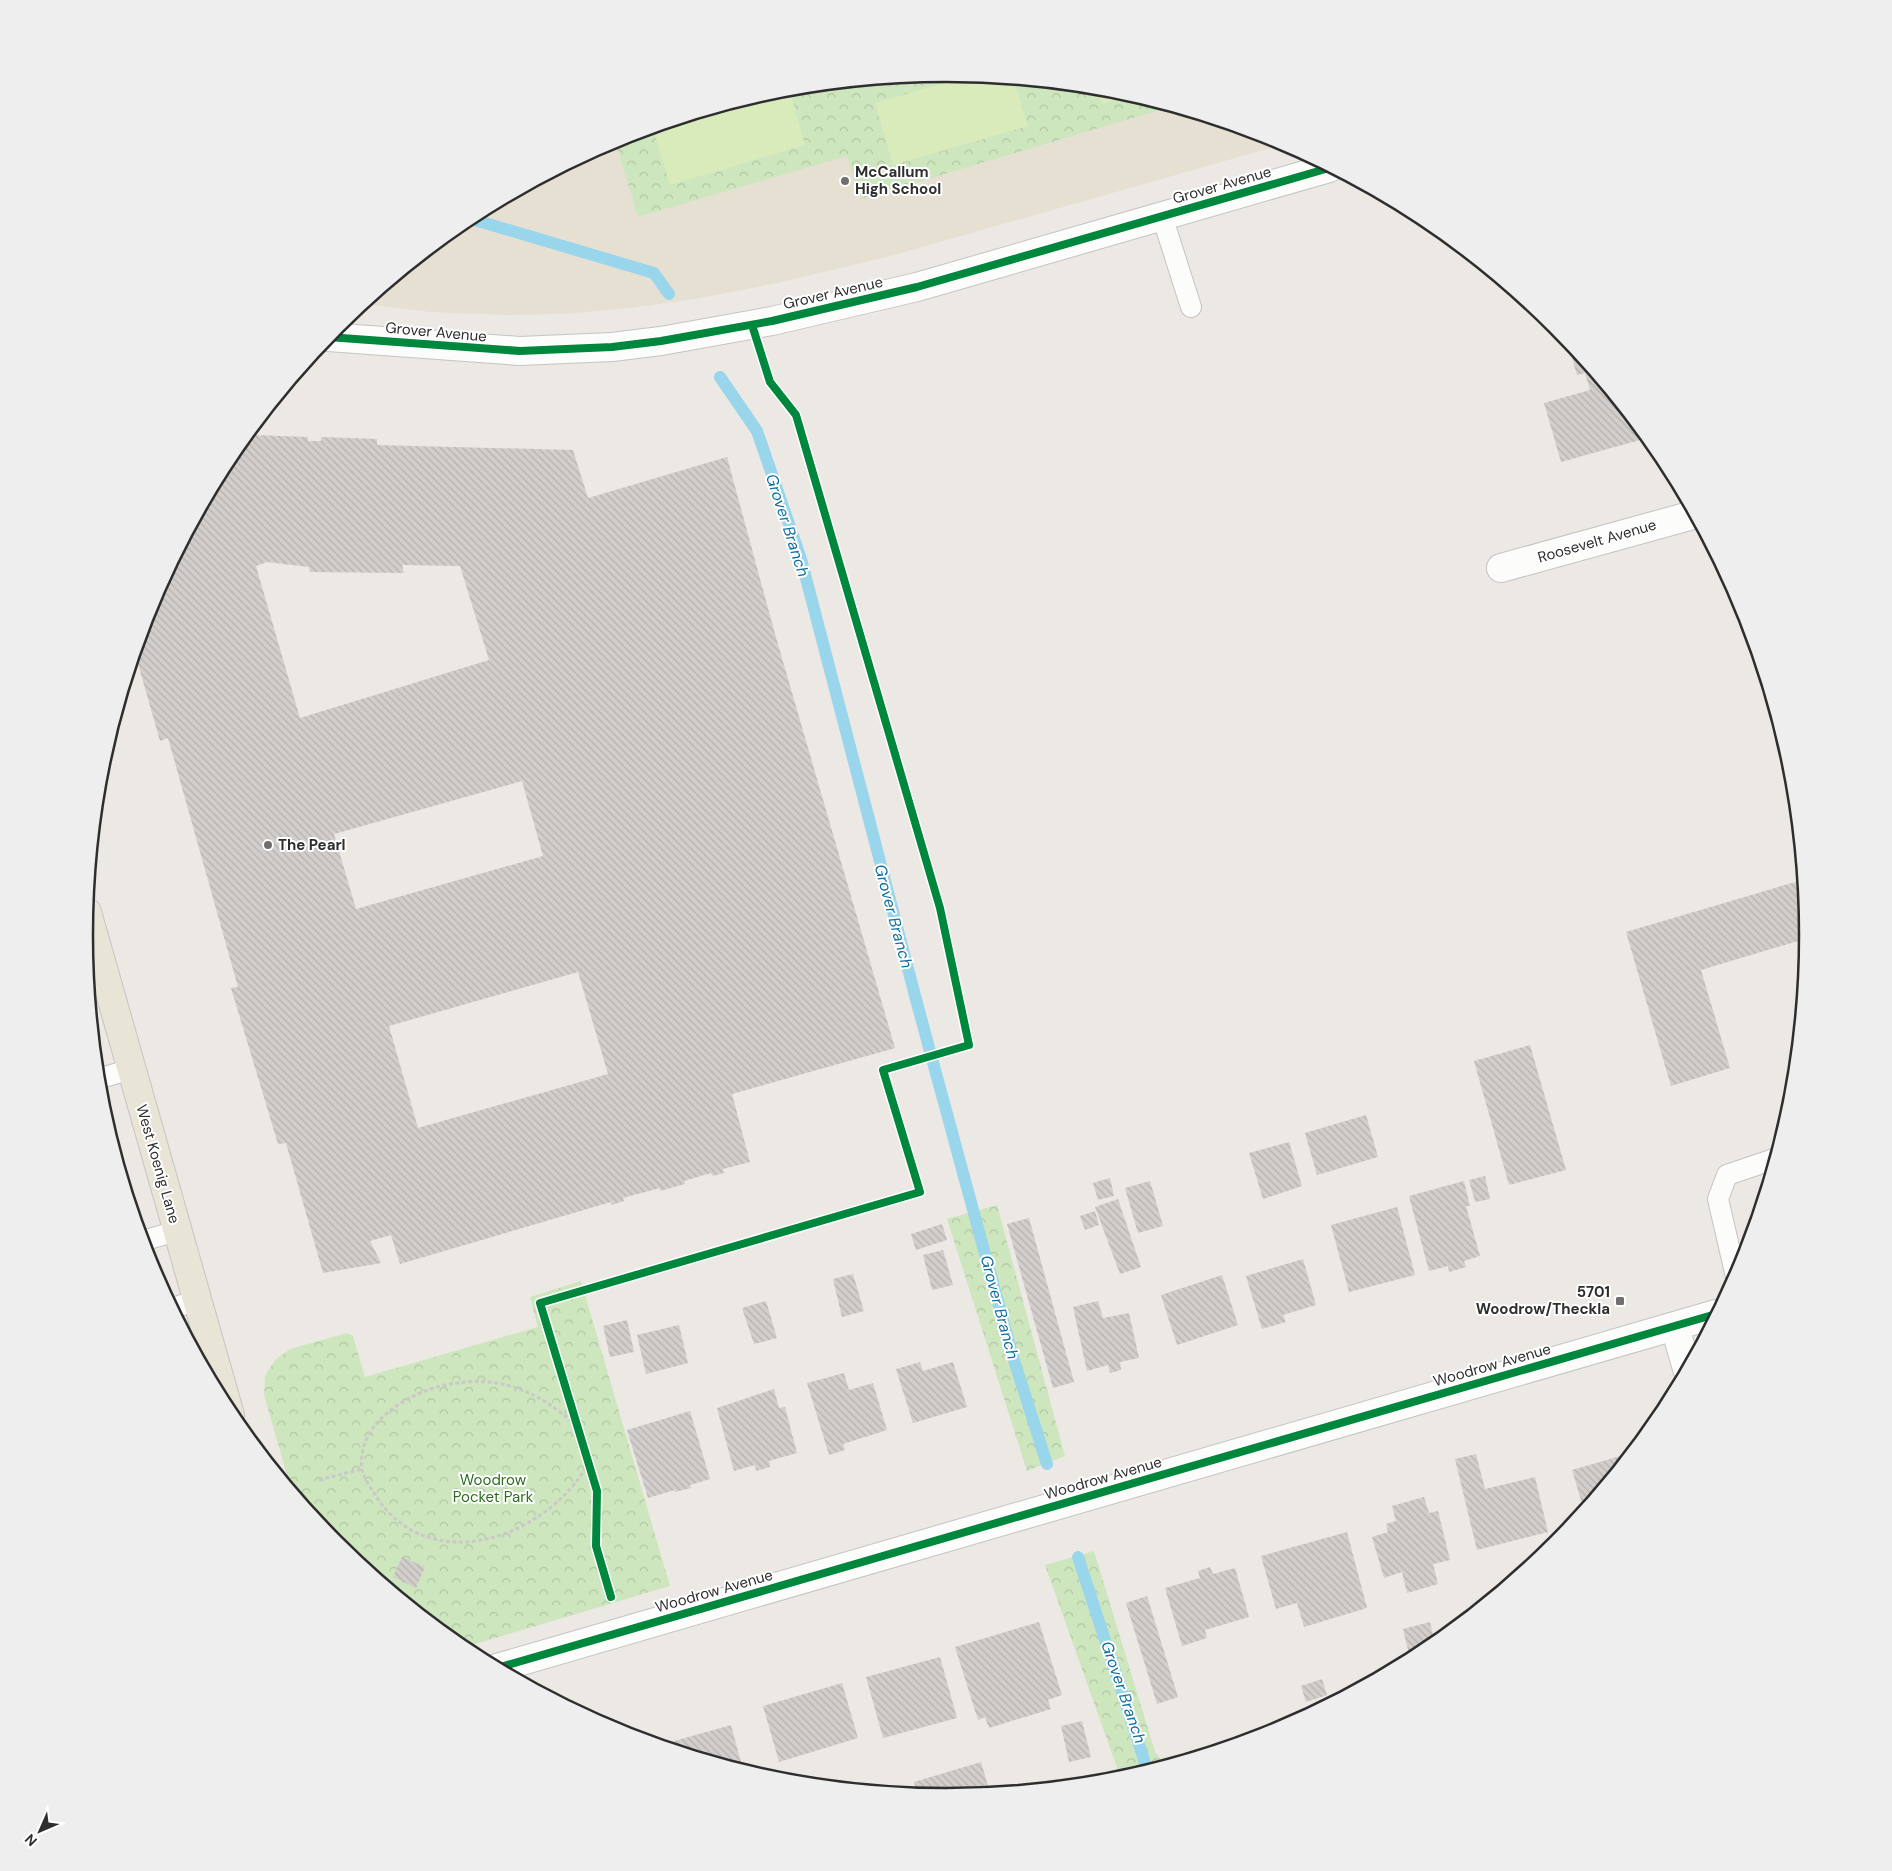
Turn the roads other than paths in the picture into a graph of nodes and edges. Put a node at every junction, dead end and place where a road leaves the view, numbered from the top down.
1 (1323, 170) edge
2 (1162, 216) junction
3 (1191, 308) dead end
4 (338, 338) edge
5 (1689, 516) edge
6 (1501, 568) dead end
7 (93, 934) edge
8 (131, 1069) junction
9 (105, 1076) edge
10 (1769, 1161) edge
11 (178, 1231) junction
12 (149, 1239) edge
13 (1733, 1264) edge
14 (185, 1304) edge
15 (1709, 1316) edge
16 (1675, 1326) junction
17 (1685, 1362) edge
18 (211, 1369) edge
19 (505, 1666) edge

1 - 2 street, Grover Avenue
2 - 3 lane
2 - 4 street, Grover Avenue
5 - 6 street, Roosevelt Avenue
7 - 8 main road, West Koenig Lane
8 - 9 lane
8 - 11 main road, West Koenig Lane
10 - 13 lane
11 - 12 lane
11 - 14 main road, West Koenig Lane
14 - 18 main road, West Koenig Lane
15 - 16 street, Woodrow Avenue
16 - 17 street
16 - 19 street, Woodrow Avenue

